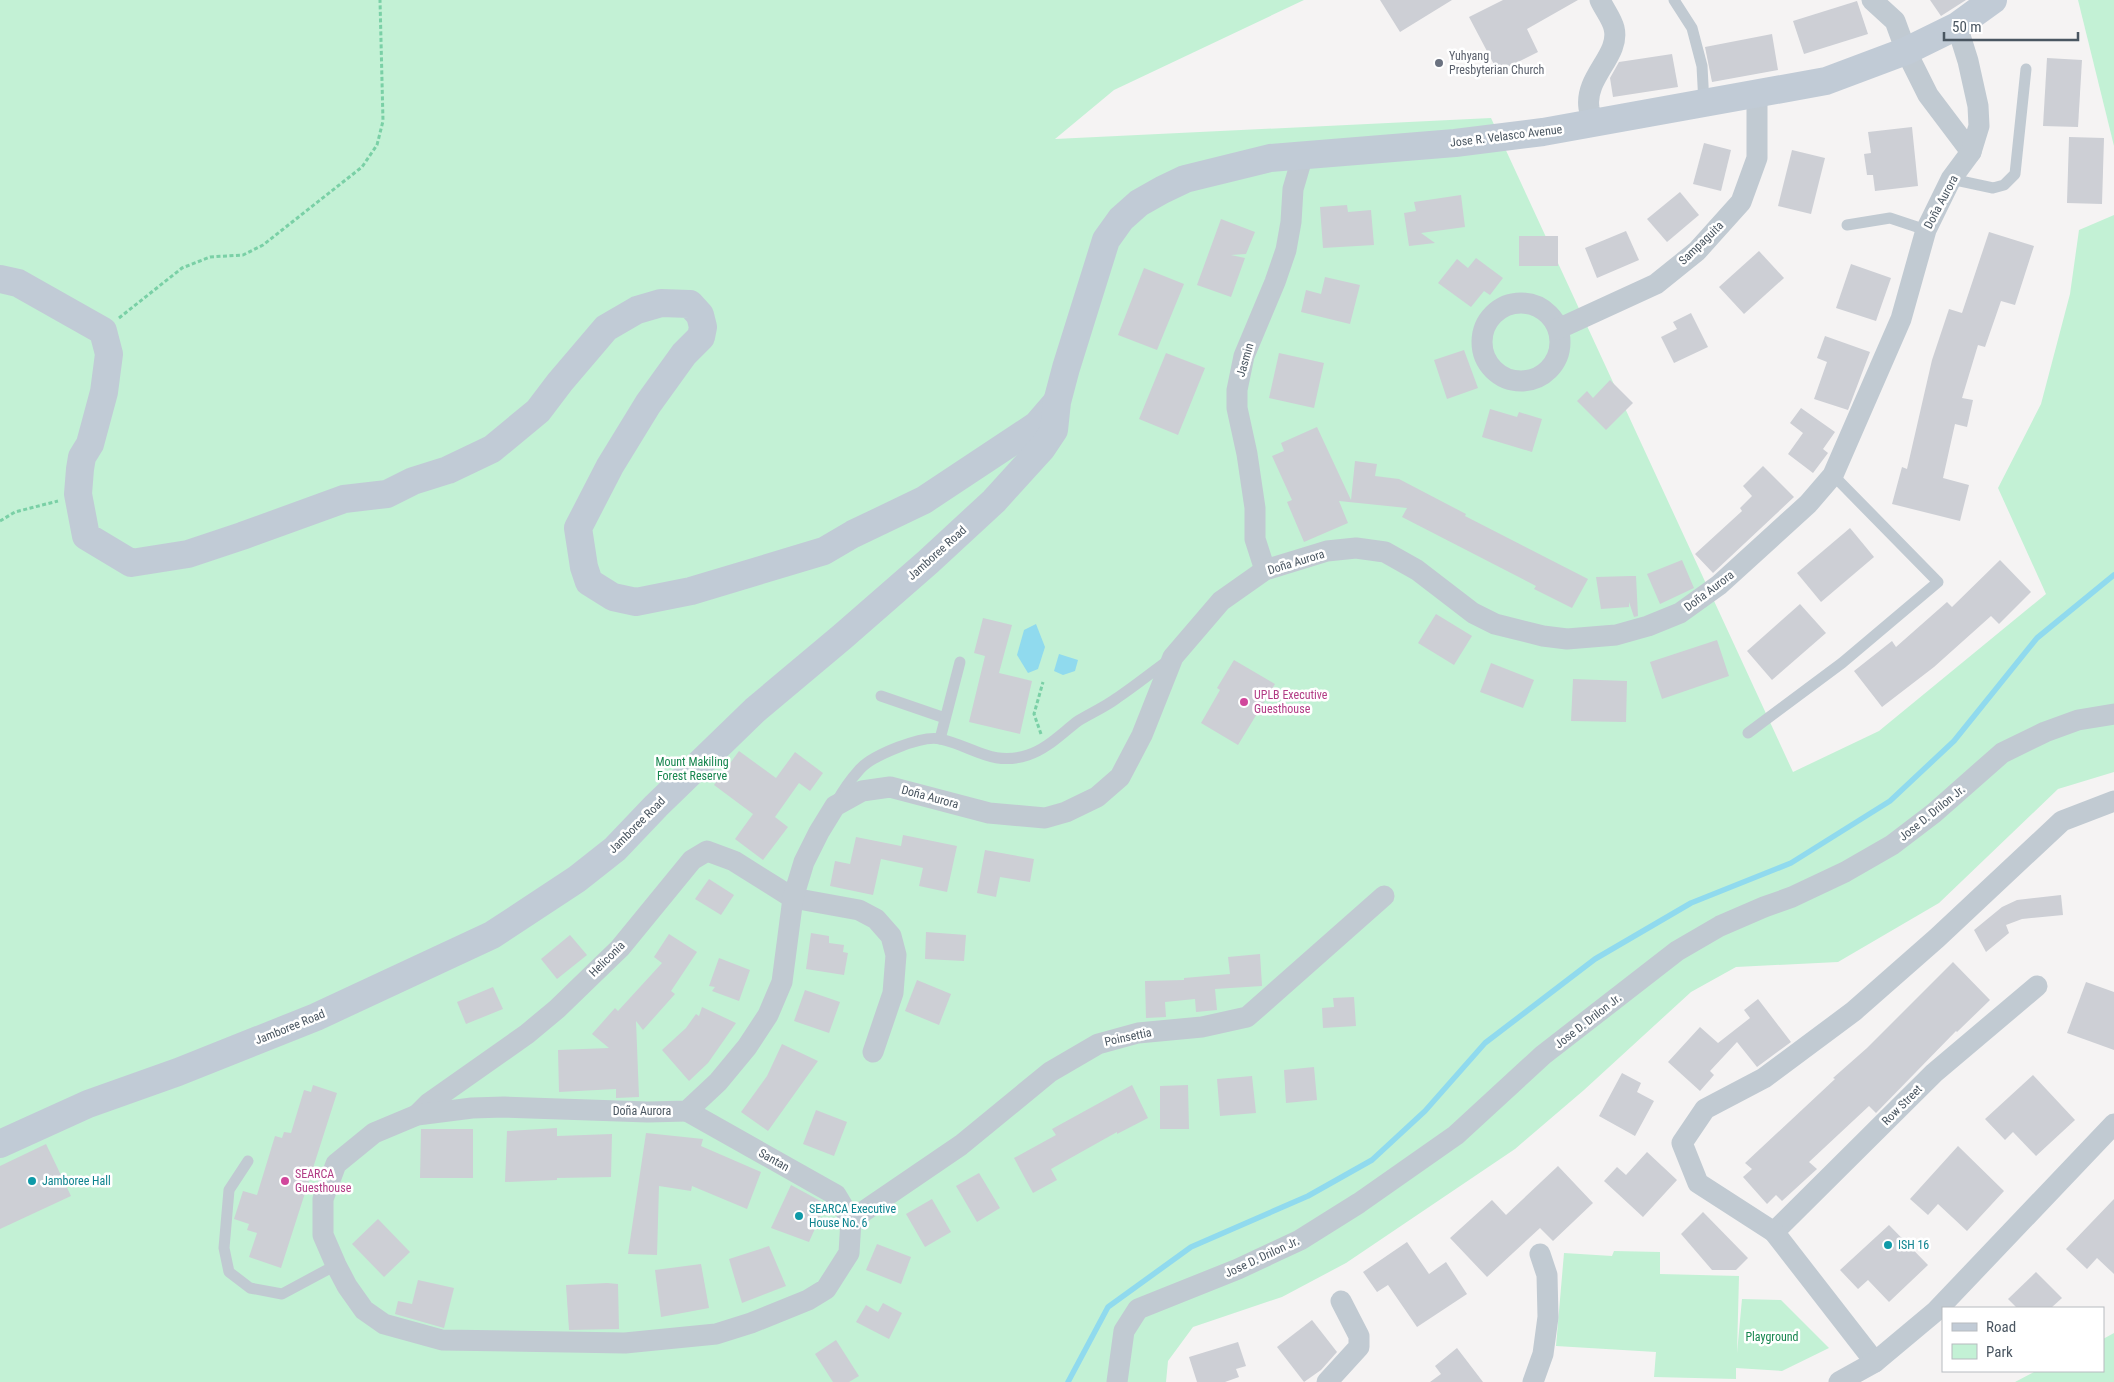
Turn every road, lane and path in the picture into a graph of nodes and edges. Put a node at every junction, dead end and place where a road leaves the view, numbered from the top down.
1 (380, 0) edge
2 (1600, 0) edge
3 (1674, 0) edge
4 (1872, 0) edge
5 (1993, 0) edge
6 (1957, 26) junction
7 (1906, 51) junction
8 (2026, 69) dead end
9 (1757, 93) junction
10 (1704, 104) junction
11 (1594, 123) junction
12 (1971, 152) junction
13 (1303, 155) junction
14 (1951, 180) junction
15 (1847, 225) dead end
16 (1926, 230) junction
17 (0, 279) edge
18 (1081, 321) joint
19 (1558, 329) dead end
20 (103, 330) junction
21 (1057, 402) junction
22 (1833, 475) junction
23 (78, 494) junction
24 (0, 521) edge
25 (1265, 570) junction
26 (1173, 657) junction
27 (960, 662) dead end
28 (1043, 682) dead end
29 (881, 696) dead end
30 (1034, 714) dead end
31 (2114, 714) edge
32 (945, 718) junction
33 (1748, 732) dead end
34 (940, 739) junction
35 (2114, 801) edge
36 (835, 806) junction
37 (1384, 896) dead end
38 (793, 898) junction
39 (2037, 986) dead end
40 (873, 1052) dead end
41 (687, 1111) junction
42 (417, 1115) junction
43 (2114, 1124) edge
44 (0, 1144) edge
45 (248, 1161) dead end
46 (852, 1220) junction
47 (1774, 1232) junction
48 (1540, 1254) dead end
49 (336, 1265) junction
50 (1340, 1301) dead end
51 (1875, 1362) junction
52 (1117, 1382) edge
53 (1327, 1382) edge
54 (1533, 1382) edge
55 (1839, 1382) edge

1 - 20 path
2 - 11 street
3 - 10 lane
4 - 7 street
5 - 6 main road, Jose R. Velasco Avenue
6 - 7 main road, Jose R. Velasco Avenue
6 - 12 street, Doña Aurora
7 - 9 main road, Jose R. Velasco Avenue
7 - 12 street
8 - 14 lane
9 - 10 main road, Jose R. Velasco Avenue
9 - 19 street, Sampaguita
10 - 11 main road, Jose R. Velasco Avenue
11 - 13 main road, Jose R. Velasco Avenue
12 - 14 street, Doña Aurora
13 - 18 main road, Jose R. Velasco Avenue
13 - 25 street, Jasmin
14 - 16 street, Doña Aurora
15 - 16 lane
16 - 22 street, Doña Aurora
17 - 20 main road
18 - 21 main road, Jamboree Road
20 - 23 main road
21 - 23 main road
21 - 44 main road, Jamboree Road
22 - 25 street, Doña Aurora
22 - 33 lane
23 - 24 path
25 - 26 street, Doña Aurora
26 - 34 lane
26 - 36 street, Doña Aurora
27 - 32 lane
28 - 30 path
29 - 32 lane
31 - 52 street, Jose D. Drilon Jr.
32 - 34 lane
34 - 36 lane
35 - 47 street
36 - 38 street, Doña Aurora
37 - 46 street, Poinsettia
38 - 40 street
38 - 41 street, Doña Aurora
38 - 42 street, Heliconia
39 - 47 street, Row Street
41 - 42 street, Doña Aurora
41 - 46 street, Santan
42 - 49 street, Doña Aurora
43 - 51 street
45 - 49 lane
46 - 49 street, Doña Aurora
47 - 51 street
48 - 54 street
50 - 53 street
51 - 55 street

